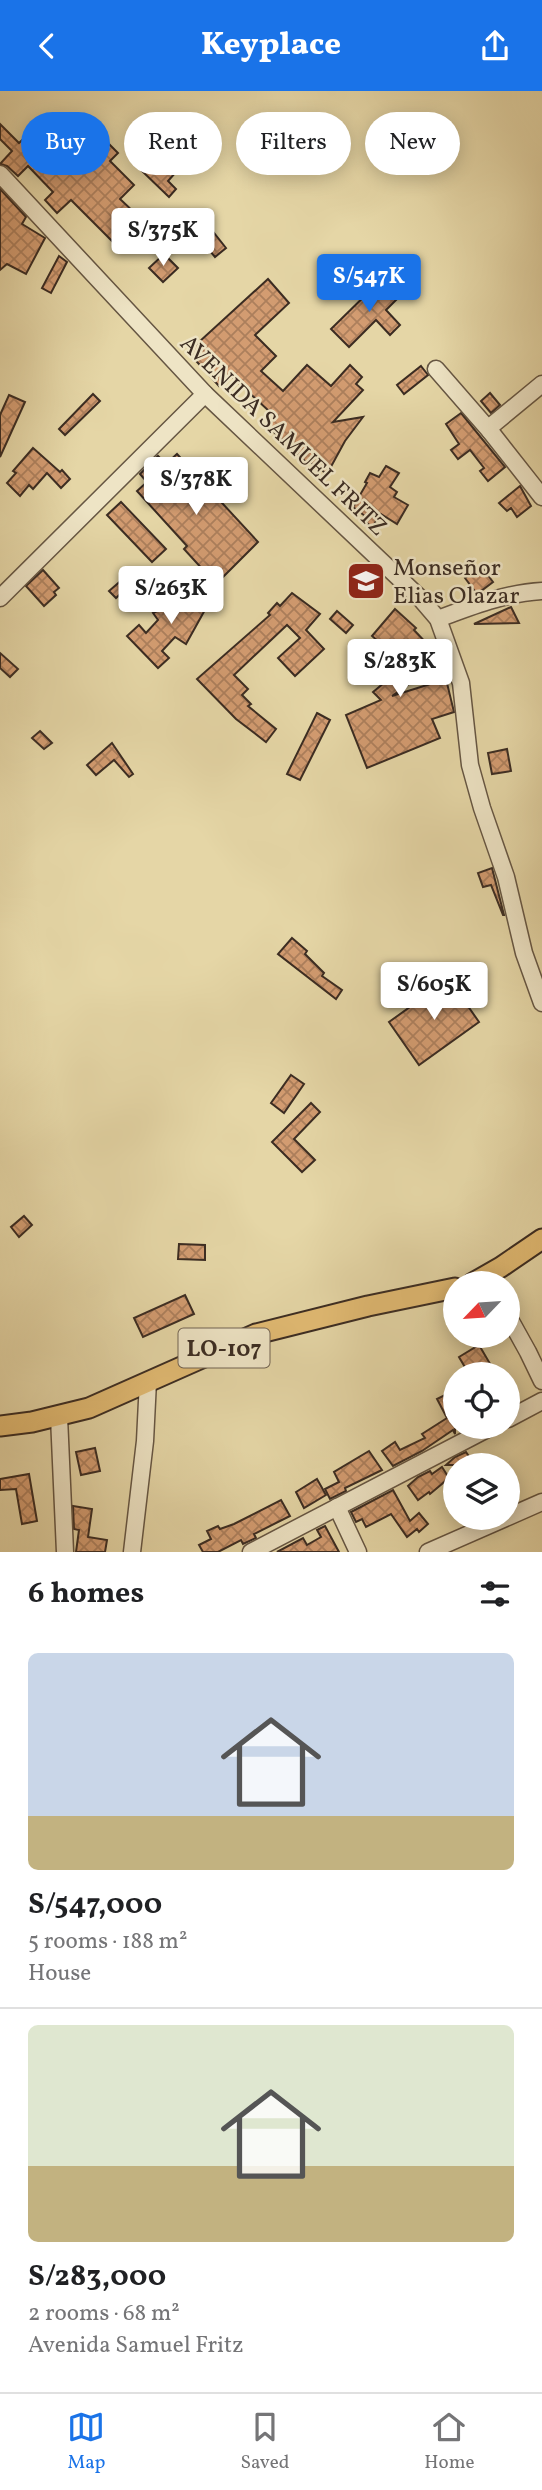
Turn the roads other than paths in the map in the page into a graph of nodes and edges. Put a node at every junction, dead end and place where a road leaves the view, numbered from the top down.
1 (0, 174) edge
2 (436, 369) dead end
3 (542, 384) edge
4 (205, 394) junction
5 (490, 431) junction
6 (542, 497) edge
7 (542, 591) edge
8 (0, 598) edge
9 (438, 619) junction
10 (542, 1003) edge
11 (542, 1239) edge
12 (496, 1271) edge
13 (443, 1290) edge
14 (520, 1339) edge
15 (148, 1381) junction
16 (542, 1381) edge
17 (542, 1401) edge
18 (520, 1413) edge
19 (59, 1417) junction
20 (0, 1426) edge
21 (468, 1439) edge
22 (542, 1502) edge
23 (337, 1507) junction
24 (65, 1552) edge
25 (132, 1552) edge
26 (251, 1552) edge
27 (358, 1552) edge
28 (428, 1552) edge

1 - 4 street, AVENIDA SAMUEL FRITZ
2 - 5 street
3 - 5 street
4 - 8 street
4 - 9 street, AVENIDA SAMUEL FRITZ
5 - 6 street
7 - 9 street
9 - 10 street, AVENIDA SAMUEL FRITZ
11 - 12 main road
13 - 15 main road, LO-107
14 - 16 street
15 - 19 main road, LO-107
15 - 25 street
17 - 18 street
19 - 20 main road, LO-107
19 - 24 street
21 - 23 street
22 - 28 street
23 - 26 street
23 - 27 street

